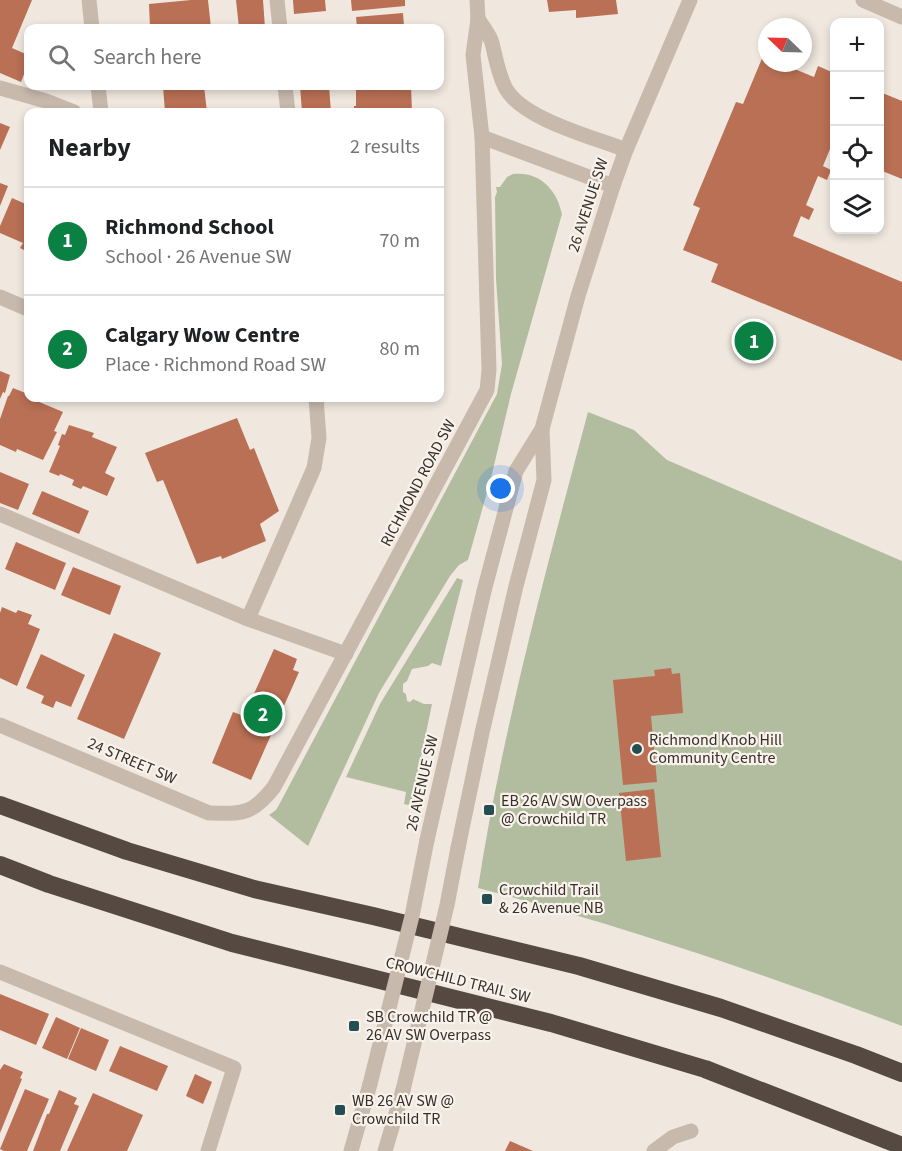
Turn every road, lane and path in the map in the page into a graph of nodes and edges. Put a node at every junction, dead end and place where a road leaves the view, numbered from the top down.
1 (89, 0) edge
2 (277, 0) edge
3 (477, 0) edge
4 (690, 0) edge
5 (862, 0) edge
6 (902, 17) edge
7 (478, 19) junction
8 (92, 24) edge
9 (280, 24) edge
10 (0, 88) edge
11 (98, 90) edge
12 (285, 90) edge
13 (64, 108) edge
14 (101, 108) edge
15 (288, 108) edge
16 (482, 137) junction
17 (626, 150) junction
18 (613, 186) junction
19 (0, 297) edge
20 (24, 307) edge
21 (316, 402) edge
22 (542, 429) junction
23 (0, 514) edge
24 (248, 619) junction
25 (346, 654) junction
26 (0, 725) edge
27 (0, 805) edge
28 (252, 808) joint
29 (0, 865) edge
30 (0, 972) edge
31 (902, 1073) edge
32 (691, 1131) dead end
33 (902, 1146) edge
34 (208, 1151) edge
35 (351, 1151) edge
36 (385, 1151) edge
37 (654, 1151) edge

1 - 8 street
2 - 9 street
3 - 7 street, RICHMOND ROAD SW
4 - 17 street, 26 AVENUE SW
5 - 6 street
7 - 16 street, RICHMOND ROAD SW
7 - 17 street, RICHMOND ROAD SW
10 - 13 street
11 - 14 street
12 - 15 street
16 - 18 street
16 - 25 street, RICHMOND ROAD SW
17 - 18 street, 26 AVENUE SW
18 - 22 street, 26 AVENUE SW
19 - 20 street
21 - 24 street
22 - 35 street, 26 AVENUE SW, bridge
22 - 36 street, 26 AVENUE SW, bridge
23 - 24 street
24 - 25 street
25 - 28 street, RICHMOND ROAD SW
26 - 28 street, 24 STREET SW
27 - 31 highway
29 - 33 highway, CROWCHILD TRAIL SW
30 - 34 street
32 - 37 street

